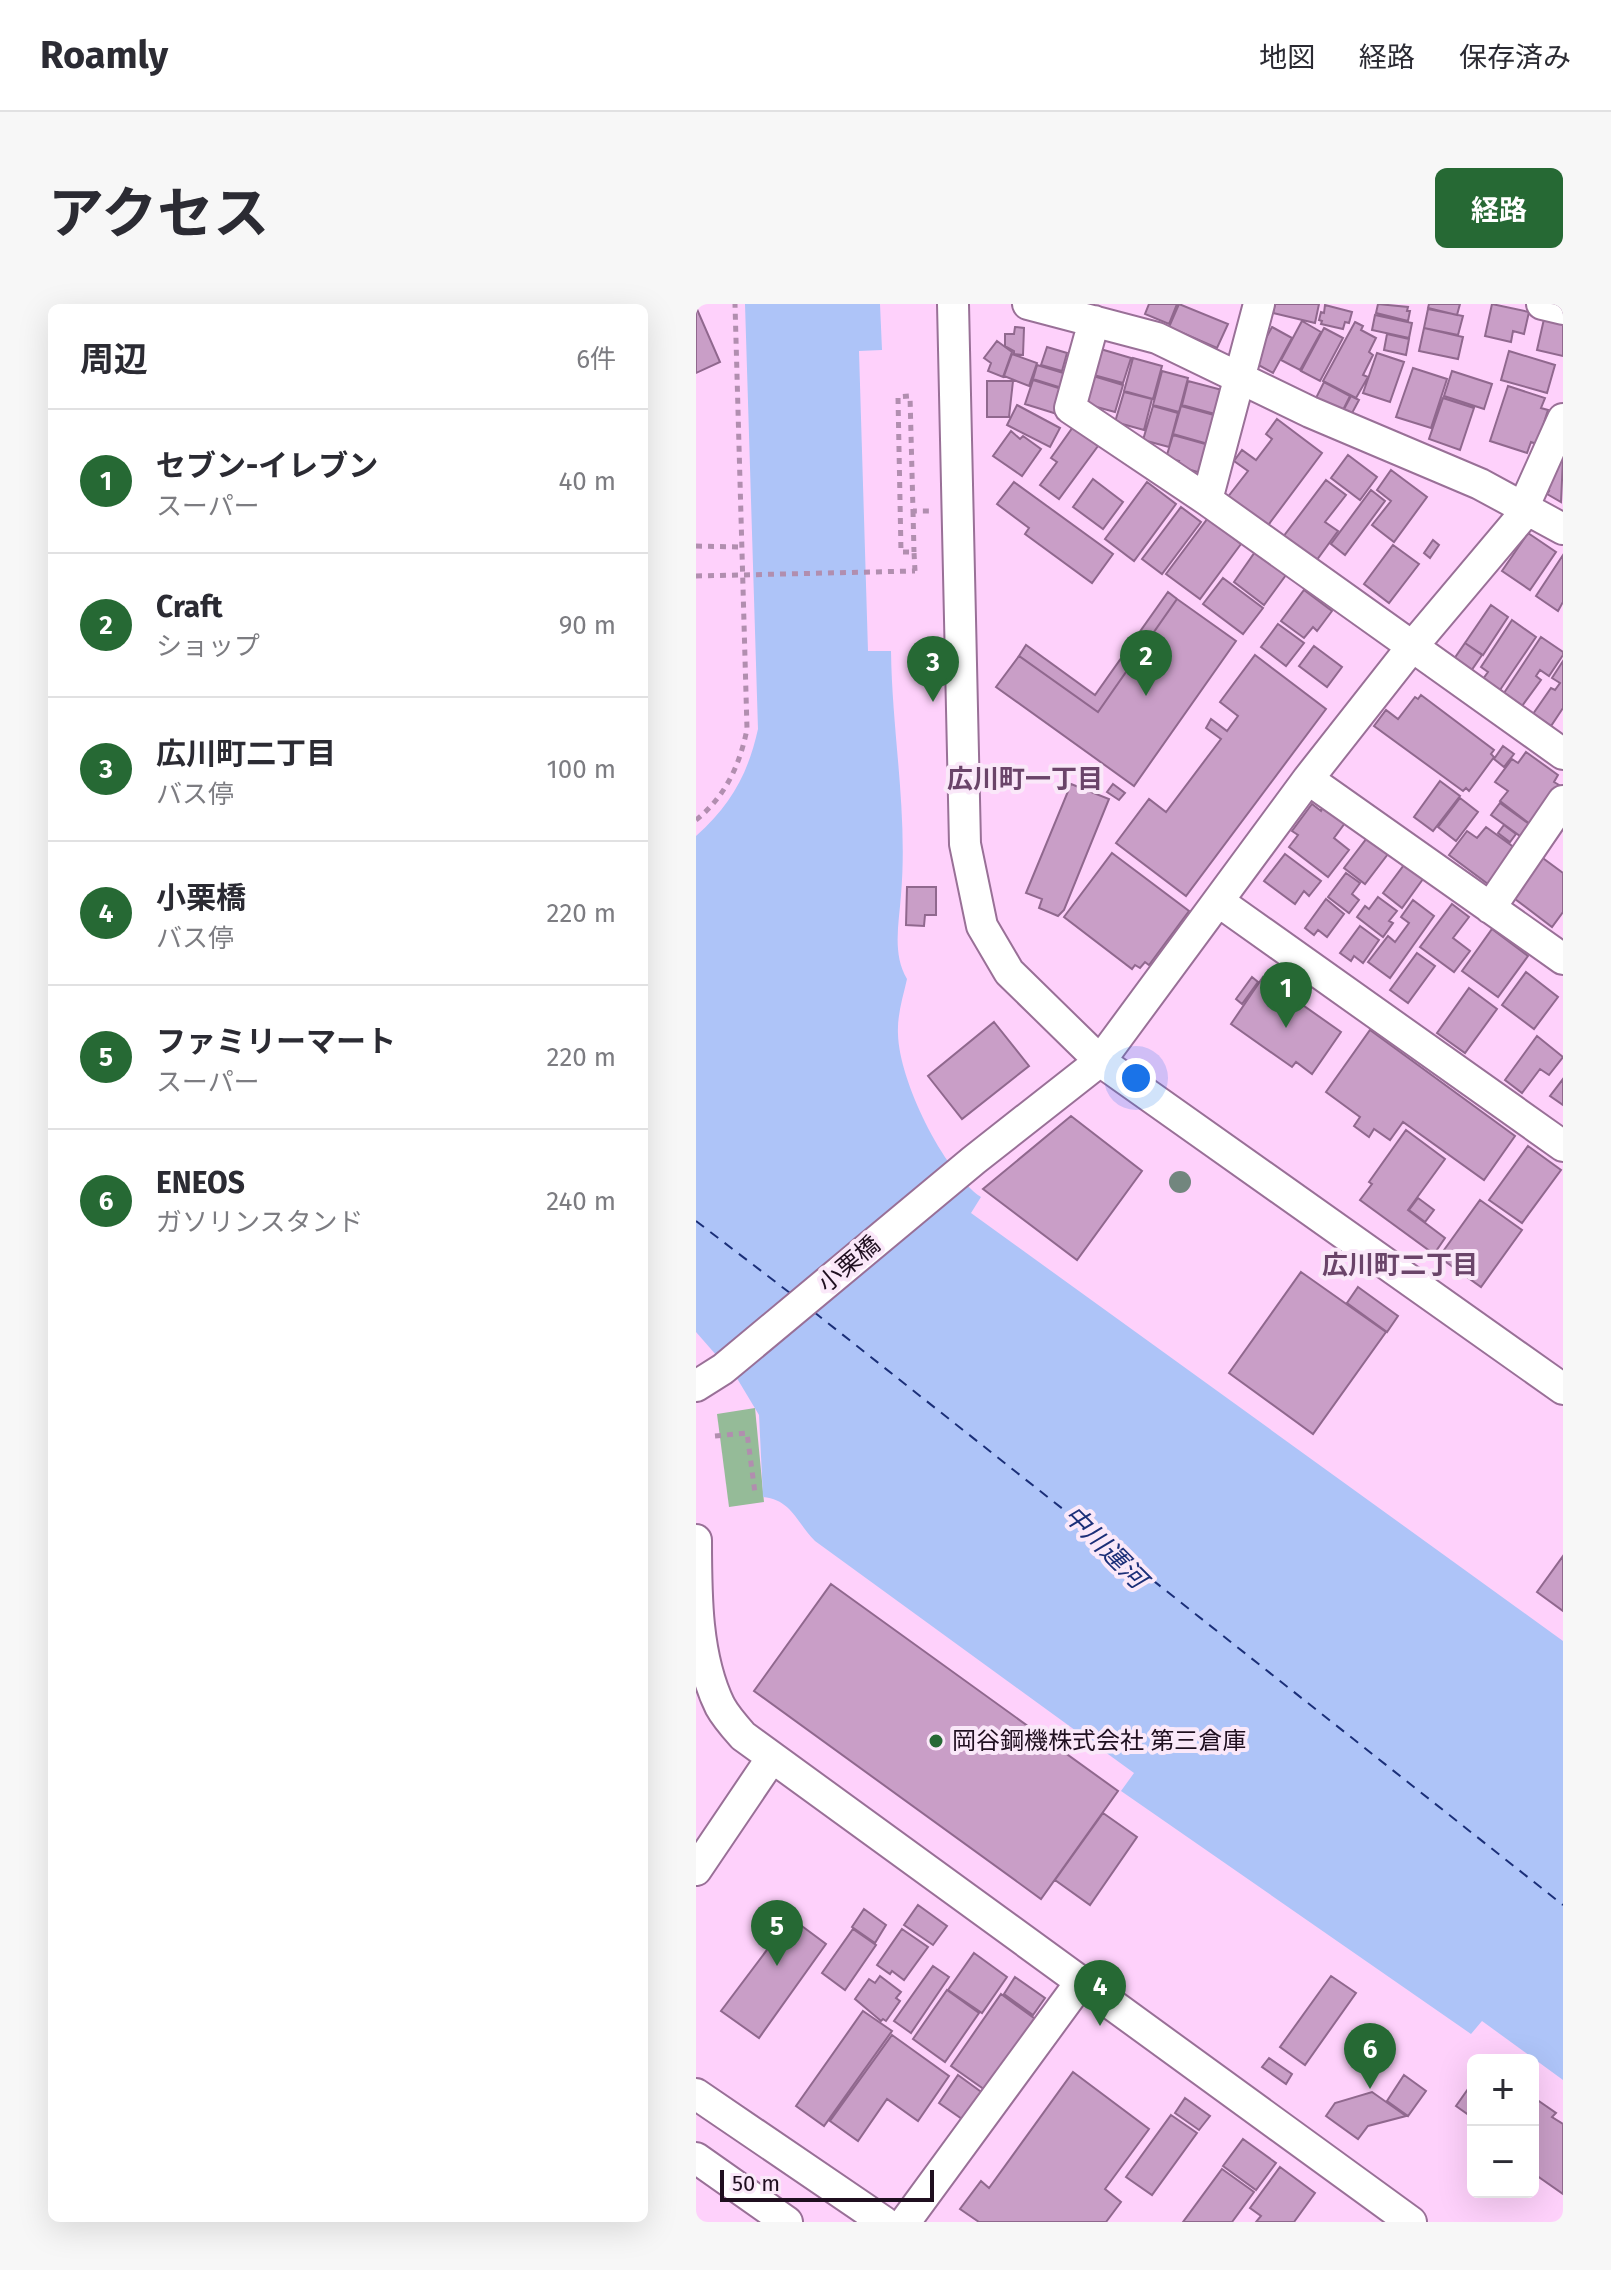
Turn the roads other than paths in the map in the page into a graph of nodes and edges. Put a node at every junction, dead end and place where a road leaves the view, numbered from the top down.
1 (953, 304) edge
2 (1028, 304) edge
3 (1259, 304) edge
4 (1542, 304) edge
5 (1563, 309) edge
6 (1094, 321) junction
7 (1240, 377) junction
8 (1563, 419) edge
9 (1207, 500) junction
10 (1526, 507) junction
11 (1563, 529) edge
12 (1411, 648) junction
13 (1563, 754) edge
14 (1308, 779) junction
15 (1563, 801) edge
16 (1218, 901) junction
17 (1490, 908) junction
18 (1563, 959) edge
19 (1100, 1061) junction
20 (1563, 1146) edge
21 (696, 1386) edge
22 (1563, 1389) edge
23 (696, 1540) edge
24 (771, 1759) junction
25 (696, 1870) edge
26 (1080, 1983) junction
27 (696, 2094) edge
28 (696, 2158) edge
29 (787, 2222) edge
30 (884, 2222) edge
31 (905, 2222) edge
32 (1411, 2222) edge

1 - 19 street
2 - 6 street
3 - 7 street
4 - 5 street
6 - 7 street
6 - 9 street
7 - 9 street
7 - 10 street
8 - 10 street, 小栗橋
9 - 12 street
10 - 11 street
10 - 12 street, 小栗橋
12 - 13 street
12 - 14 street, 小栗橋
14 - 16 street, 小栗橋
14 - 17 street
15 - 17 street
16 - 19 street, 小栗橋
16 - 20 street
17 - 18 street
19 - 21 street, 小栗橋
19 - 22 street
23 - 24 street
24 - 25 street
24 - 26 street
26 - 31 street
26 - 32 street
27 - 30 street
28 - 29 street

